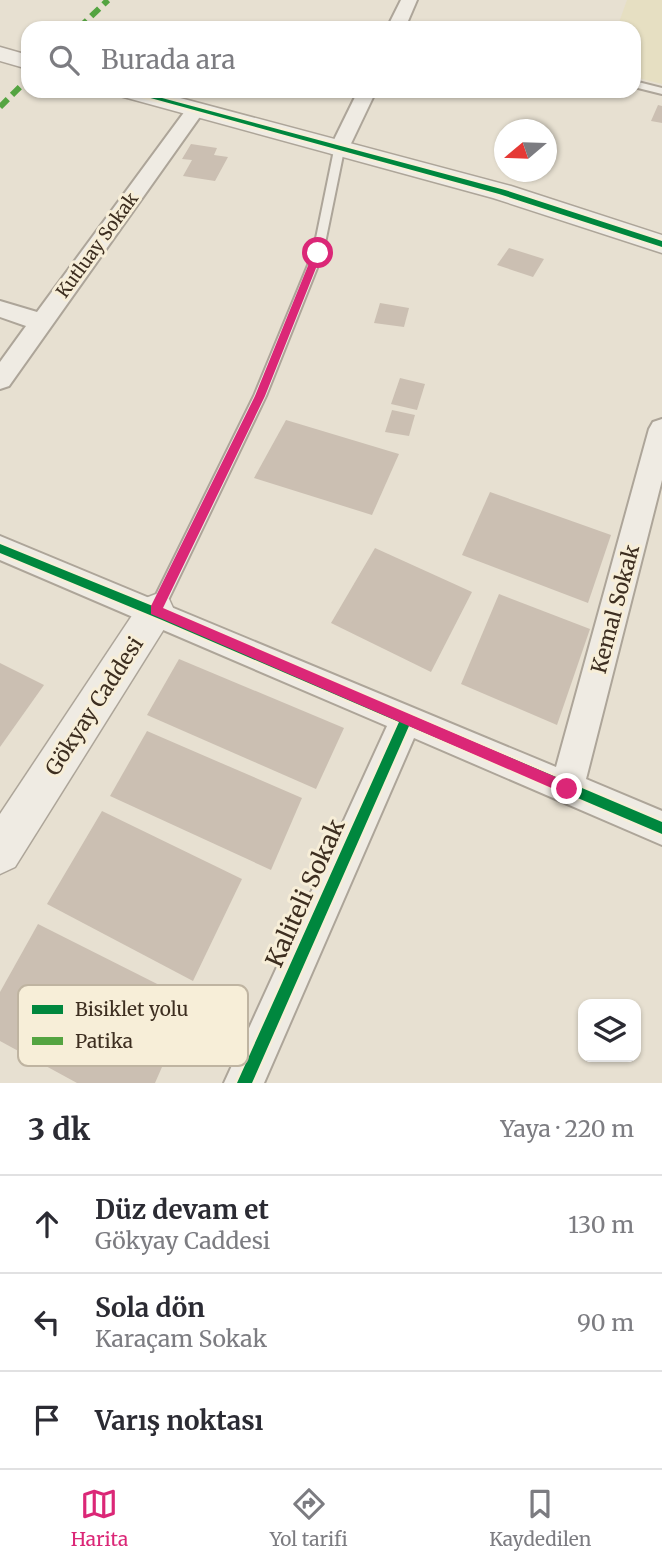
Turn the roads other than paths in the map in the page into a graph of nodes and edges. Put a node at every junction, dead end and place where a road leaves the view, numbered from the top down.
1 (409, 0) edge
2 (399, 21) edge
3 (0, 54) edge
4 (21, 60) edge
5 (641, 86) edge
6 (662, 91) edge
7 (151, 98) edge
8 (364, 98) edge
9 (195, 111) junction
10 (339, 150) junction
11 (662, 244) edge
12 (0, 309) edge
13 (40, 322) junction
14 (0, 380) edge
15 (662, 429) edge
16 (0, 548) edge
17 (156, 610) junction
18 (405, 721) junction
19 (567, 789) junction
20 (662, 828) edge
21 (0, 852) edge
22 (244, 1083) edge

1 - 2 street
3 - 4 street
5 - 6 lane
7 - 9 street
8 - 10 street, Gökyay Caddesi
9 - 10 street
9 - 13 street, Kutluay Sokak
10 - 11 street
10 - 17 lane, Gökyay Caddesi
12 - 13 street
13 - 14 street, Kutluay Sokak
15 - 19 street, Kemal Sokak
16 - 17 street
17 - 18 street
17 - 21 street, Gökyay Caddesi
18 - 19 street
18 - 22 street, Kaliteli Sokak
19 - 20 street

